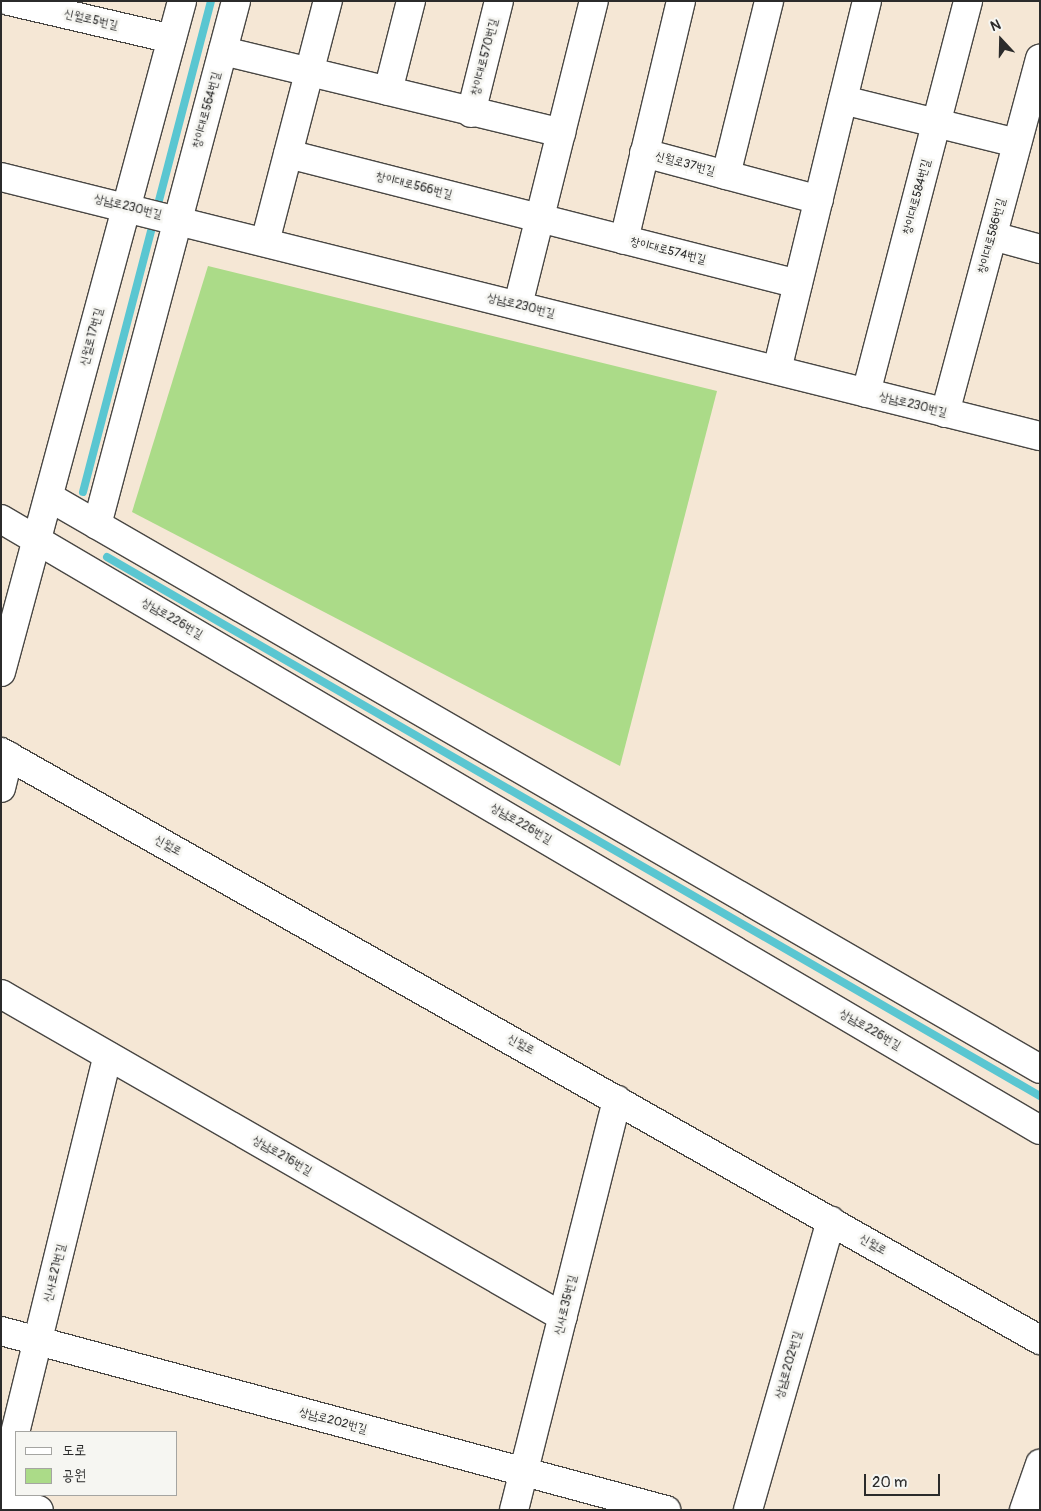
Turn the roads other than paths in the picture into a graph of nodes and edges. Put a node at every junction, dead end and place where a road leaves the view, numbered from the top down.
1 (9, 1) edge
2 (182, 1) edge
3 (236, 1) edge
4 (328, 1) edge
5 (411, 1) edge
6 (499, 1) edge
7 (594, 1) edge
8 (681, 1) edge
9 (769, 1) edge
10 (867, 1) edge
11 (968, 1) edge
12 (172, 39) junction
13 (223, 51) junction
14 (1040, 60) edge
15 (310, 73) junction
16 (388, 91) junction
17 (843, 100) junction
18 (471, 113) junction
19 (936, 123) junction
20 (561, 133) junction
21 (1017, 143) junction
22 (644, 153) junction
23 (288, 154) junction
24 (726, 175) junction
25 (1, 177) edge
26 (818, 200) junction
27 (133, 208) junction
28 (539, 218) junction
29 (175, 219) junction
30 (993, 236) junction
31 (624, 240) junction
32 (265, 242) junction
33 (1040, 249) edge
34 (798, 284) junction
35 (518, 305) junction
36 (777, 370) junction
37 (866, 393) junction
38 (945, 413) junction
39 (1040, 436) edge
40 (49, 497) junction
41 (1, 519) edge
42 (97, 525) junction
43 (37, 540) junction
44 (1, 672) edge
45 (5, 754) edge
46 (1, 788) edge
47 (1, 994) edge
48 (108, 1056) junction
49 (1040, 1069) edge
50 (616, 1100) junction
51 (1040, 1130) edge
52 (831, 1221) junction
53 (563, 1317) junction
54 (1, 1331) edge
55 (1040, 1340) edge
56 (38, 1342) junction
57 (16, 1431) edge
58 (15, 1434) edge
59 (1040, 1464) edge
60 (524, 1472) junction
61 (1, 1490) edge
62 (1, 1500) edge
63 (39, 1510) edge
64 (514, 1510) edge
65 (666, 1510) edge
66 (748, 1510) edge
67 (1024, 1510) edge

1 - 12 street, 신월로5번길
2 - 12 street, 신월로17번길
3 - 13 street, 창이대로564번길
4 - 15 street
5 - 16 street
6 - 18 street, 창이대로570번길
7 - 20 street
8 - 22 street, 신월로37번길
9 - 24 street
10 - 17 street
11 - 19 street, 창이대로584번길
12 - 27 street, 신월로17번길
13 - 15 street
13 - 29 street, 창이대로564번길
14 - 21 street, 창이대로586번길
15 - 16 street
15 - 23 street
16 - 18 street
17 - 19 street
17 - 26 street
18 - 20 street
19 - 21 street
19 - 37 street, 창이대로584번길
20 - 28 street
21 - 30 street, 창이대로586번길
22 - 24 street, 신월로37번길
22 - 31 street
23 - 28 street, 창이대로566번길
23 - 32 street
24 - 26 street, 신월로37번길
25 - 27 street, 상남로230번길
26 - 34 street
27 - 29 street, 상남로230번길
27 - 40 street, 신월로17번길
28 - 31 street, 창이대로574번길
28 - 35 street
29 - 32 street, 상남로230번길
29 - 42 street, 창이대로564번길
30 - 33 street
30 - 38 street, 창이대로586번길
31 - 34 street, 창이대로574번길
32 - 35 street, 상남로230번길
34 - 36 street
35 - 36 street, 상남로230번길
36 - 37 street, 상남로230번길
37 - 38 street, 상남로230번길
38 - 39 street, 상남로230번길
40 - 42 street
40 - 43 street, 신월로17번길
41 - 43 street, 상남로226번길
42 - 49 street
43 - 44 street, 신월로17번길
43 - 51 street, 상남로226번길
45 - 46 street
45 - 50 street, 신월로
47 - 48 street, 상남로216번길
48 - 53 street, 상남로216번길
48 - 56 street, 신사로21번길
50 - 52 street, 신월로
50 - 53 street, 신사로35번길
52 - 55 street, 신월로
52 - 66 street, 상남로202번길
53 - 60 street, 신사로35번길
54 - 56 street, 상남로202번길
56 - 57 street, 신사로21번길
56 - 60 street, 상남로202번길
58 - 61 street, 신사로21번길
59 - 67 street
60 - 64 street, 신사로35번길
60 - 65 street, 상남로202번길
62 - 63 street

